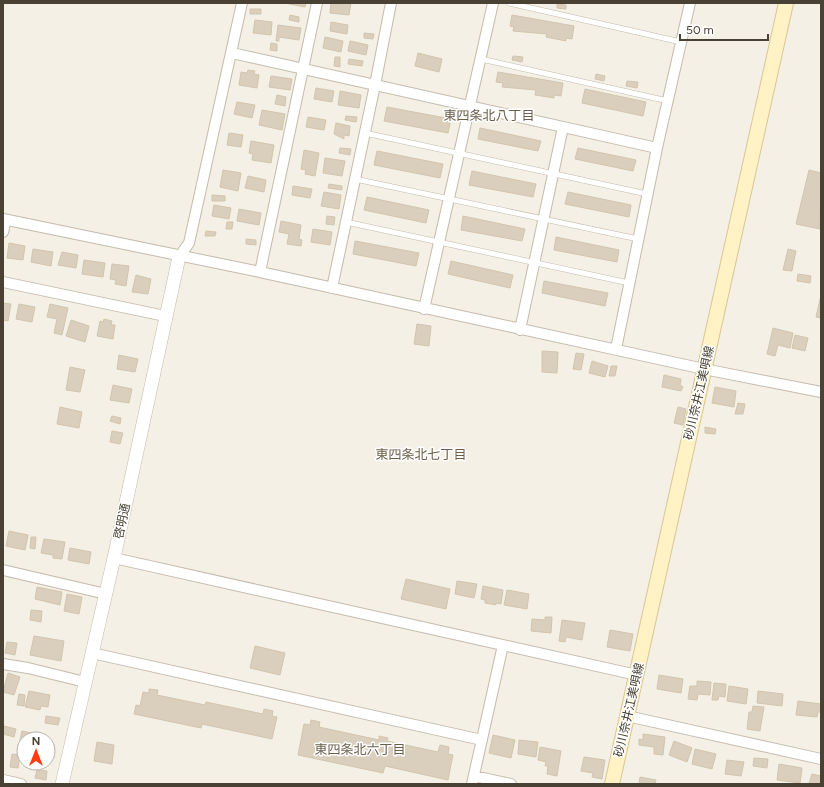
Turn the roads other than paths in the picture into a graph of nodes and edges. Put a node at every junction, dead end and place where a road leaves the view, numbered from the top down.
1 (242, 3) edge
2 (317, 3) edge
3 (390, 3) edge
4 (493, 3) edge
5 (509, 3) edge
6 (690, 3) edge
7 (786, 3) edge
8 (681, 42) junction
9 (232, 53) junction
10 (481, 59) junction
11 (303, 70) junction
12 (375, 85) junction
13 (668, 101) junction
14 (471, 106) junction
15 (564, 127) junction
16 (365, 133) junction
17 (657, 148) junction
18 (460, 154) junction
19 (554, 173) junction
20 (355, 179) junction
21 (647, 194) junction
22 (449, 199) junction
23 (544, 219) junction
24 (4, 220) edge
25 (346, 222) junction
26 (3, 232) edge
27 (638, 240) junction
28 (439, 243) junction
29 (179, 257) junction
30 (534, 263) junction
31 (260, 272) junction
32 (3, 282) edge
33 (629, 284) junction
34 (332, 288) junction
35 (424, 309) junction
36 (165, 316) junction
37 (520, 330) junction
38 (616, 349) junction
39 (704, 369) junction
40 (821, 392) edge
41 (114, 558) junction
42 (3, 570) edge
43 (106, 594) junction
44 (503, 644) junction
45 (92, 653) junction
46 (3, 664) edge
47 (637, 675) junction
48 (85, 682) junction
49 (627, 716) junction
50 (482, 740) junction
51 (821, 759) edge
52 (3, 780) edge
53 (473, 780) edge
54 (21, 784) edge
55 (62, 784) edge
56 (511, 784) edge
57 (612, 784) edge

1 - 9 street
2 - 11 street
3 - 12 street
4 - 10 street
5 - 8 lane
6 - 8 street
7 - 39 main road, 砂川奈井江美唄線
8 - 13 street
9 - 11 street
9 - 29 street
10 - 13 lane
10 - 14 street
11 - 12 street
11 - 31 street
12 - 14 street
12 - 16 street
13 - 17 street
14 - 15 street
14 - 18 street
15 - 17 street
15 - 19 street
16 - 18 lane
16 - 20 street
17 - 21 street
18 - 19 lane
18 - 22 street
19 - 21 lane
19 - 23 street
20 - 22 lane
20 - 25 street
21 - 27 street
22 - 23 lane
22 - 28 street
23 - 27 lane
23 - 30 street
24 - 26 street
24 - 29 street
25 - 28 lane
25 - 34 street
27 - 33 street
28 - 30 lane
28 - 35 street
29 - 31 street
29 - 36 street, 啓明通
30 - 33 lane
30 - 37 street
31 - 34 street
32 - 36 street
33 - 38 street
34 - 35 street
35 - 37 street
36 - 41 street, 啓明通
37 - 38 street
38 - 39 street
39 - 40 street
39 - 47 main road, 砂川奈井江美唄線
41 - 43 street, 啓明通
41 - 44 street
42 - 43 street
43 - 45 street, 啓明通
44 - 47 street
44 - 50 street
45 - 48 street, 啓明通
45 - 50 street
46 - 48 street
47 - 49 main road, 砂川奈井江美唄線
48 - 55 street, 啓明通
49 - 51 street
49 - 57 main road, 砂川奈井江美唄線
50 - 53 street
52 - 54 street
53 - 56 street

